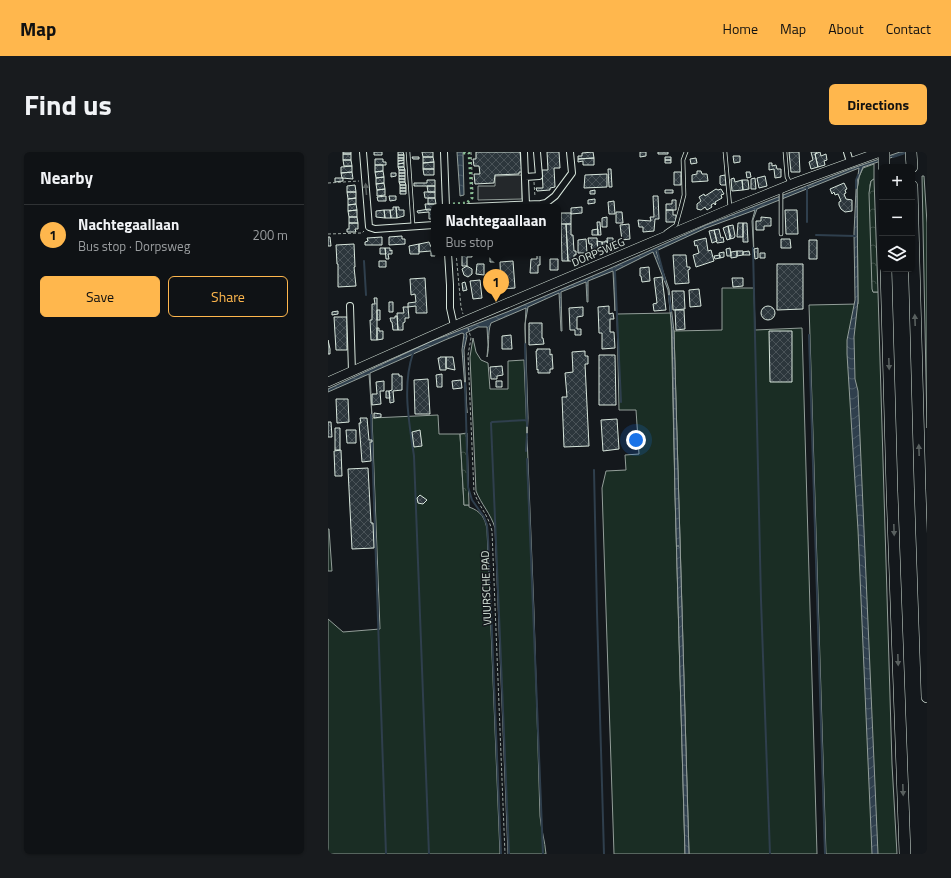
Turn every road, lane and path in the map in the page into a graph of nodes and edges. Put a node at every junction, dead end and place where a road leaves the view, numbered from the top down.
1 (363, 152) edge
2 (408, 152) edge
3 (444, 152) edge
4 (471, 152) edge
5 (524, 152) edge
6 (537, 152) edge
7 (570, 152) edge
8 (686, 152) edge
9 (725, 152) edge
10 (785, 152) edge
11 (847, 152) edge
12 (880, 152) edge
13 (884, 152) edge
14 (911, 152) edge
15 (850, 162) junction
16 (884, 164) edge
17 (912, 164) edge
18 (533, 176) junction
19 (525, 177) junction
20 (365, 181) junction
21 (328, 183) edge
22 (791, 184) junction
23 (781, 189) junction
24 (473, 193) dead end
25 (912, 200) edge
26 (446, 204) edge
27 (526, 204) edge
28 (539, 204) edge
29 (542, 204) edge
30 (730, 209) junction
31 (431, 225) edge
32 (413, 226) junction
33 (369, 227) junction
34 (328, 234) edge
35 (781, 234) dead end
36 (666, 236) junction
37 (448, 256) edge
38 (456, 256) edge
39 (886, 272) edge
40 (350, 306) dead end
41 (466, 324) junction
42 (454, 326) junction
43 (352, 372) junction
44 (328, 382) edge
45 (676, 546) dead end
46 (680, 546) dead end
47 (927, 697) edge
48 (505, 854) edge
49 (905, 854) edge

1 - 20 street
2 - 32 lane
3 - 26 street
4 - 24 path
5 - 19 street
6 - 18 street
7 - 29 street
8 - 36 lane
9 - 30 lane
10 - 22 lane
11 - 15 street
12 - 15 street, DORPSWEG
13 - 16 highway
14 - 17 highway
15 - 22 street, DORPSWEG
18 - 19 street
18 - 28 path
19 - 27 street
20 - 21 path
33 -> 20 street
22 - 23 street, DORPSWEG
23 - 30 street, DORPSWEG
23 - 35 lane
47 -> 25 highway
30 - 36 street, DORPSWEG
31 - 32 street
32 - 33 street
33 - 34 path
36 - 41 street, DORPSWEG
37 - 42 street
38 - 41 path, VUURSCHE PAD
39 -> 49 highway
40 - 43 street
41 - 42 street, DORPSWEG
41 - 48 path, VUURSCHE PAD
42 - 43 street, DORPSWEG
43 - 44 street, DORPSWEG
45 - 46 path

